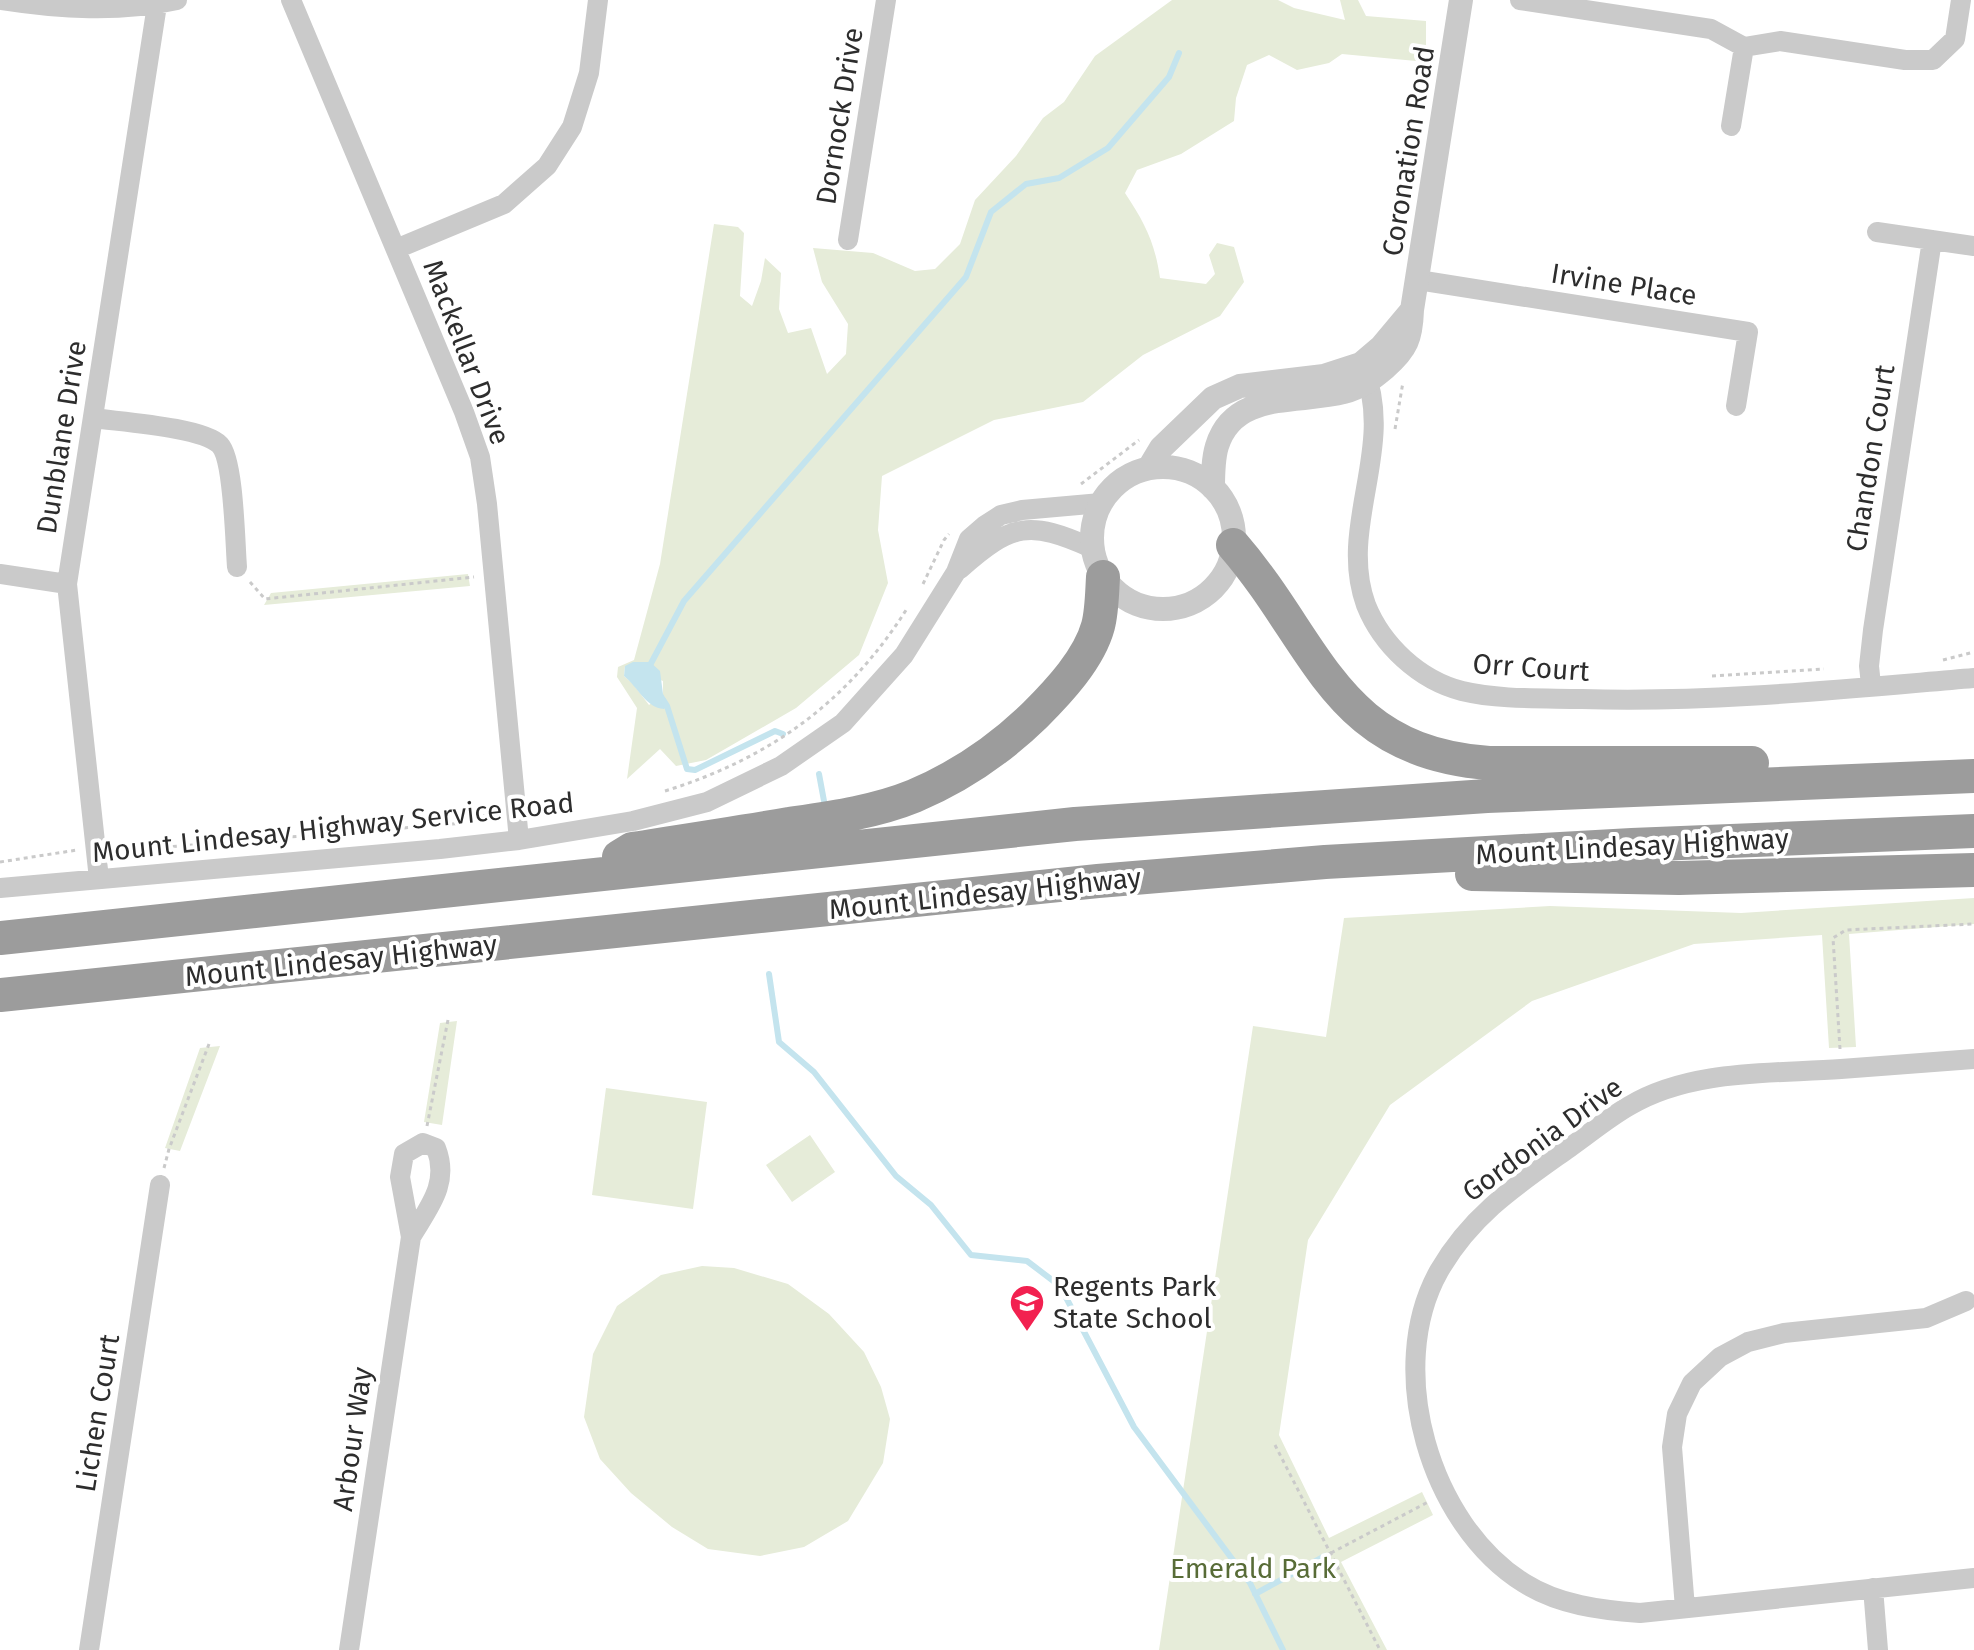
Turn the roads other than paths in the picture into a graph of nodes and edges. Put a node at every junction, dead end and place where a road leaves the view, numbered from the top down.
1 (2, 0) edge
2 (291, 0) edge
3 (598, 0) edge
4 (886, 0) edge
5 (1461, 0) edge
6 (1520, 0) edge
7 (1961, 0) edge
8 (167, 2) edge
9 (1744, 47) junction
10 (1731, 126) dead end
11 (1877, 232) dead end
12 (848, 240) dead end
13 (1932, 240) junction
14 (1974, 246) edge
15 (396, 249) junction
16 (1418, 280) junction
17 (1412, 310) junction
18 (1365, 373) junction
19 (1736, 406) dead end
20 (93, 418) junction
21 (1149, 468) junction
22 (1213, 488) junction
23 (1101, 503) junction
24 (1233, 545) junction
25 (1098, 563) junction
26 (237, 567) road end
27 (956, 572) junction
28 (0, 574) edge
29 (67, 584) junction
30 (1870, 676) junction
31 (1974, 678) edge
32 (1974, 776) edge
33 (1890, 779) junction
34 (1974, 831) edge
35 (519, 840) junction
36 (1325, 862) junction
37 (1974, 870) edge
38 (587, 876) junction
39 (99, 879) junction
40 (0, 888) edge
41 (0, 938) edge
42 (0, 995) edge
43 (1974, 1059) edge
44 (160, 1185) road end
45 (411, 1237) junction
46 (1966, 1301) dead end
47 (1974, 1578) edge
48 (1873, 1588) junction
49 (1685, 1608) junction
50 (89, 1650) edge
51 (349, 1650) edge
52 (1878, 1650) edge

1 - 8 street
2 - 15 street, Mackellar Drive
3 - 15 street
4 - 12 street, Dornock Drive
5 - 16 street, Coronation Road
6 - 9 street
7 - 9 street
8 - 20 street, Dunblane Drive
9 - 10 street
11 - 13 street
13 - 14 street
13 - 30 street, Chandon Court
15 - 35 street, Mackellar Drive
16 - 17 street, Coronation Road
16 - 19 street, Irvine Place
17 - 18 street, Coronation Road
17 - 18 street, Coronation Road
18 - 21 street, Coronation Road
18 - 22 street, Coronation Road
18 - 30 street, Orr Court
20 - 26 street
20 - 29 street, Dunblane Drive
21 - 22 street
21 - 23 street
22 - 24 street
23 - 25 street
23 - 27 street, Mount Lindesay Highway Service Road
24 - 25 street
24 - 33 highway
25 - 27 street, Mount Lindesay Highway Service Road
25 - 38 highway
27 - 35 street, Mount Lindesay Highway Service Road
28 - 29 street
29 - 39 street, Dunblane Drive
30 - 31 street, Orr Court
32 - 33 highway, Mount Lindesay Highway
33 - 38 highway, Mount Lindesay Highway
34 - 36 highway, Mount Lindesay Highway
35 - 39 street, Mount Lindesay Highway Service Road
36 - 37 highway
36 - 42 highway, Mount Lindesay Highway
38 - 41 highway, Mount Lindesay Highway
39 - 40 street, Mount Lindesay Highway Service Road
43 - 49 street, Gordonia Drive
44 - 50 street, Lichen Court
45 - 45 street, Arbour Way
45 - 51 street, Arbour Way
46 - 49 street
47 - 48 street, Gordonia Drive
48 - 49 street, Gordonia Drive
48 - 52 street

